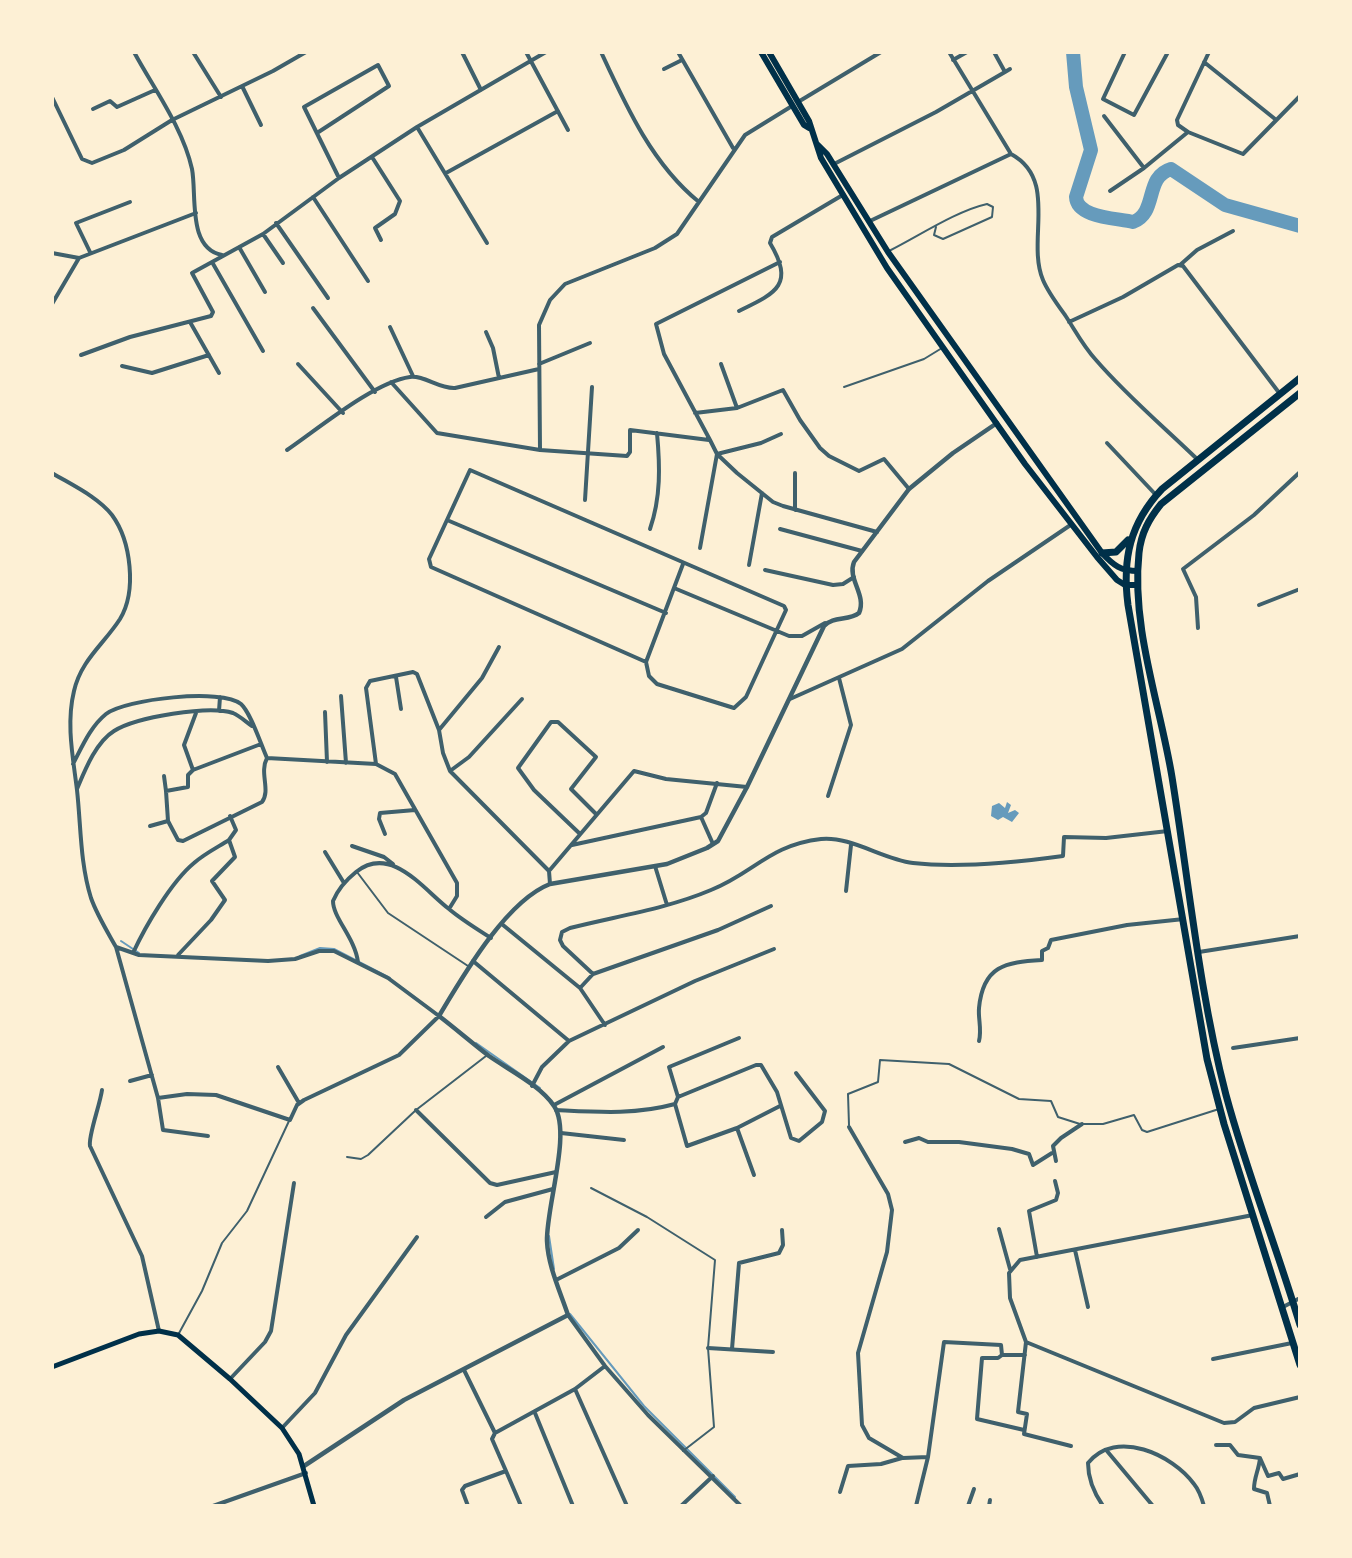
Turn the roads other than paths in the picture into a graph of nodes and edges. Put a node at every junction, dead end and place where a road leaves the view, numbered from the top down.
1 (134, 52) edge
2 (194, 52) edge
3 (306, 52) edge
4 (462, 52) edge
5 (526, 52) edge
6 (546, 52) edge
7 (601, 52) edge
8 (678, 52) edge
9 (761, 52) edge
10 (769, 52) edge
11 (880, 52) edge
12 (949, 52) edge
13 (968, 52) edge
14 (994, 52) edge
15 (1125, 52) edge
16 (1168, 52) edge
17 (1209, 52) edge
18 (682, 60) junction
19 (954, 60) junction
20 (531, 61) junction
21 (1204, 62) junction
22 (664, 69) dead end
23 (242, 86) junction
24 (155, 90) junction
25 (481, 90) junction
26 (973, 92) junction
27 (1299, 96) edge
28 (52, 97) edge
29 (221, 97) junction
30 (795, 103) junction
31 (93, 109) dead end
32 (558, 111) junction
33 (1104, 116) dead end
34 (1275, 119) junction
35 (172, 120) junction
36 (261, 125) dead end
37 (417, 127) junction
38 (568, 130) dead end
39 (1188, 132) junction
40 (317, 133) junction
41 (818, 145) junction
42 (733, 147) junction
43 (1011, 154) junction
44 (372, 157) junction
45 (834, 164) junction
46 (1144, 168) junction
47 (446, 173) junction
48 (339, 178) junction
49 (1110, 191) dead end
50 (842, 196) junction
51 (313, 197) junction
52 (130, 202) dead end
53 (699, 202) junction
54 (196, 213) junction
55 (870, 222) junction
56 (276, 223) junction
57 (936, 227) junction
58 (1233, 231) dead end
59 (263, 234) junction
60 (381, 240) dead end
61 (487, 243) dead end
62 (239, 247) junction
63 (90, 252) junction
64 (888, 252) junction
65 (52, 253) edge
66 (222, 255) junction
67 (79, 258) junction
68 (212, 262) junction
69 (780, 262) junction
70 (283, 263) dead end
71 (1180, 265) junction
72 (368, 280) dead end
73 (265, 292) dead end
74 (52, 294) edge
75 (59, 295) junction
76 (328, 298) dead end
77 (52, 304) edge
78 (314, 308) dead end
79 (739, 311) dead end
80 (190, 322) junction
81 (1069, 322) junction
82 (390, 327) dead end
83 (486, 332) dead end
84 (590, 343) dead end
85 (943, 348) junction
86 (263, 351) dead end
87 (81, 355) dead end
88 (209, 355) junction
89 (298, 364) dead end
90 (722, 364) dead end
91 (122, 366) dead end
92 (539, 367) junction
93 (219, 373) dead end
94 (413, 376) junction
95 (500, 378) junction
96 (1299, 378) edge
97 (391, 382) junction
98 (592, 387) dead end
99 (844, 387) dead end
100 (375, 392) junction
101 (1299, 393) edge
102 (1280, 394) junction
103 (737, 408) junction
104 (343, 413) junction
105 (695, 413) junction
106 (997, 423) junction
107 (657, 433) junction
108 (781, 434) dead end
109 (710, 440) junction
110 (1107, 443) dead end
111 (287, 450) dead end
112 (540, 450) junction
113 (587, 453) junction
114 (717, 454) junction
115 (1198, 460) junction
116 (1299, 472) edge
117 (52, 473) edge
118 (795, 473) dead end
119 (909, 489) junction
120 (762, 493) junction
121 (1156, 495) junction
122 (585, 500) dead end
123 (795, 510) junction
124 (447, 520) junction
125 (1072, 524) junction
126 (650, 529) dead end
127 (780, 529) dead end
128 (877, 532) junction
129 (1130, 537) junction
130 (700, 548) dead end
131 (863, 551) junction
132 (1102, 553) junction
133 (683, 564) junction
134 (748, 566) dead end
135 (765, 570) dead end
136 (1125, 571) junction
137 (1138, 571) junction
138 (854, 577) junction
139 (1125, 585) junction
140 (1138, 585) junction
141 (674, 588) junction
142 (1299, 588) edge
143 (1259, 605) dead end
144 (666, 613) junction
145 (828, 621) junction
146 (1198, 628) dead end
147 (777, 632) junction
148 (499, 647) dead end
149 (646, 662) junction
150 (396, 677) junction
151 (839, 678) junction
152 (341, 696) dead end
153 (220, 697) junction
154 (522, 699) dead end
155 (790, 699) junction
156 (402, 709) dead end
157 (219, 711) junction
158 (325, 712) dead end
159 (197, 713) junction
160 (252, 727) junction
161 (439, 730) junction
162 (261, 744) junction
163 (267, 758) junction
164 (327, 762) junction
165 (346, 763) junction
166 (376, 764) junction
167 (73, 765) junction
168 (193, 770) junction
169 (450, 771) junction
170 (164, 776) dead end
171 (717, 783) junction
172 (747, 787) junction
173 (76, 790) junction
174 (165, 791) junction
175 (828, 796) dead end
176 (415, 810) junction
177 (596, 814) junction
178 (230, 816) junction
179 (701, 817) junction
180 (168, 821) junction
181 (150, 826) dead end
182 (1169, 831) junction
183 (579, 833) junction
184 (385, 834) dead end
185 (229, 840) junction
186 (713, 844) junction
187 (571, 845) junction
188 (851, 845) junction
189 (352, 846) dead end
190 (325, 852) dead end
191 (393, 865) junction
192 (656, 866) junction
193 (549, 871) junction
194 (357, 872) junction
195 (344, 883) junction
196 (550, 884) junction
197 (846, 891) dead end
198 (666, 905) junction
199 (771, 906) dead end
200 (448, 909) junction
201 (1184, 919) junction
202 (503, 925) junction
203 (1299, 936) edge
204 (491, 938) junction
205 (116, 946) junction
206 (774, 949) dead end
207 (1199, 952) junction
208 (133, 953) junction
209 (177, 956) junction
210 (473, 961) junction
211 (358, 962) junction
212 (468, 966) junction
213 (593, 974) junction
214 (580, 988) junction
215 (439, 1016) junction
216 (605, 1025) junction
217 (1212, 1031) junction
218 (1203, 1033) junction
219 (739, 1038) dead end
220 (1299, 1038) edge
221 (569, 1041) junction
222 (979, 1041) dead end
223 (663, 1047) dead end
224 (1233, 1048) dead end
225 (488, 1055) junction
226 (278, 1067) dead end
227 (796, 1073) dead end
228 (152, 1076) junction
229 (130, 1081) dead end
230 (532, 1086) junction
231 (102, 1090) dead end
232 (678, 1097) junction
233 (158, 1098) junction
234 (299, 1103) junction
235 (675, 1104) junction
236 (780, 1106) junction
237 (555, 1108) junction
238 (1220, 1109) junction
239 (416, 1110) junction
240 (290, 1120) junction
241 (1082, 1124) junction
242 (849, 1127) joint
243 (737, 1128) junction
244 (561, 1133) junction
245 (208, 1136) dead end
246 (624, 1140) dead end
247 (905, 1142) dead end
248 (1052, 1153) junction
249 (346, 1157) dead end
250 (1056, 1161) dead end
251 (556, 1172) junction
252 (754, 1175) dead end
253 (1055, 1181) dead end
254 (294, 1183) dead end
255 (591, 1188) dead end
256 (553, 1189) junction
257 (1253, 1215) junction
258 (486, 1217) dead end
259 (999, 1228) dead end
260 (638, 1230) dead end
261 (782, 1230) dead end
262 (417, 1237) dead end
263 (1075, 1250) junction
264 (1037, 1257) junction
265 (1011, 1270) junction
266 (556, 1280) junction
267 (1296, 1300) edge
268 (1088, 1307) dead end
269 (1283, 1307) junction
270 (568, 1315) junction
271 (1299, 1319) edge
272 (1287, 1321) junction
273 (159, 1331) junction
274 (178, 1335) junction
275 (1026, 1342) junction
276 (1293, 1343) junction
277 (708, 1348) junction
278 (732, 1349) junction
279 (773, 1352) dead end
280 (1002, 1355) junction
281 (1025, 1355) junction
282 (1213, 1359) dead end
283 (1299, 1365) edge
284 (605, 1366) junction
285 (52, 1367) edge
286 (464, 1370) junction
287 (230, 1379) junction
288 (575, 1389) junction
289 (1299, 1397) edge
290 (535, 1413) junction
291 (282, 1428) junction
292 (1024, 1430) junction
293 (495, 1433) junction
294 (1216, 1445) dead end
295 (1071, 1446) dead end
296 (683, 1451) junction
297 (1107, 1451) junction
298 (928, 1457) junction
299 (903, 1458) junction
300 (1260, 1458) junction
301 (304, 1466) junction
302 (507, 1471) junction
303 (306, 1473) junction
304 (1299, 1474) edge
305 (713, 1476) junction
306 (974, 1489) dead end
307 (840, 1492) dead end
308 (990, 1500) dead end
309 (213, 1506) edge
310 (314, 1506) edge
311 (468, 1506) edge
312 (521, 1506) edge
313 (573, 1506) edge
314 (627, 1506) edge
315 (681, 1506) edge
316 (741, 1506) edge
317 (916, 1506) edge
318 (968, 1506) edge
319 (989, 1506) edge
320 (1103, 1506) edge
321 (1153, 1506) edge
322 (1204, 1506) edge
323 (1270, 1506) edge

1 - 24 street
2 - 29 street
3 - 23 street
4 - 25 street
5 - 20 street
6 - 20 street
7 - 53 street
8 - 18 street
9 - 30 main road
10 - 30 main road
11 - 30 street
12 - 19 street
13 - 19 street
14 - 26 street
15 - 16 street
17 - 21 street
18 - 22 street
18 - 42 street
19 - 26 street
20 - 25 street
20 - 32 street
21 - 34 street
21 - 39 street
23 - 29 street
23 - 36 street
24 - 31 street
24 - 35 street
25 - 37 street
26 - 43 street
26 - 45 street
27 - 34 street
28 - 35 street
29 - 35 street
30 - 41 main road
30 - 42 street
32 - 38 street
32 - 47 street
33 - 46 street
34 - 39 street
35 - 54 street
37 - 44 street
37 - 47 street
39 - 46 street
40 - 40 street
40 - 48 street
41 - 45 main road
41 - 50 main road
42 - 53 street
43 - 55 street
43 - 81 street
44 - 48 street
44 - 60 street
45 - 55 main road
46 - 49 street
47 - 61 street
48 - 51 street
50 - 69 street
50 - 85 main road
51 - 56 street
51 - 72 street
52 - 63 street
53 - 92 street
54 - 63 street
54 - 66 street
55 - 64 main road
56 - 59 street
56 - 76 street
57 - 57 lane
57 - 64 lane
58 - 71 street
59 - 62 street
59 - 70 street
62 - 66 street
62 - 73 street
63 - 67 street
64 - 132 main road
65 - 67 street
66 - 68 street
67 - 75 street
68 - 80 street
68 - 86 street
69 - 79 street
69 - 105 street
71 - 81 street
71 - 102 street
74 - 75 street
75 - 77 street
78 - 100 street
80 - 87 street
80 - 88 street
81 - 115 street
82 - 94 street
83 - 95 street
84 - 92 street
85 - 99 lane
85 - 106 main road
88 - 91 street
88 - 93 street
89 - 104 street
90 - 103 street
92 - 95 street
92 - 112 street
94 - 95 street
94 - 97 street
96 - 102 highway
97 - 100 street
97 - 112 street
98 - 113 street
100 - 104 street
101 - 137 highway
102 - 115 highway
103 - 105 street
103 - 119 street
104 - 111 street
105 - 109 street
106 - 119 street
106 - 125 main road
107 - 109 street
107 - 113 street
107 - 126 street
108 - 114 street
109 - 114 street
110 - 121 street
112 - 113 street
113 - 122 street
114 - 120 street
114 - 130 street
115 - 121 highway
116 - 146 street
117 - 167 street
118 - 123 street
119 - 128 street
120 - 123 street
120 - 134 street
121 - 129 highway
123 - 128 street
124 - 133 street
124 - 144 street
124 - 149 street
125 - 139 main road
125 - 151 street
127 - 131 street
128 - 131 street
129 - 132 highway
129 - 136 highway
131 - 138 street
132 - 136 main road
133 - 141 street
133 - 147 street
135 - 138 street
136 - 137 main road
136 - 139 highway
137 - 140 highway
138 - 145 street
139 - 140 main road
139 - 182 highway
140 - 207 highway
141 - 144 street
141 - 147 street
142 - 143 street
144 - 149 street
145 - 147 street
145 - 155 street
147 - 149 street
148 - 161 street
150 - 156 street
150 - 161 street
150 - 166 street
151 - 155 street
151 - 175 street
152 - 165 street
153 - 157 street
153 - 160 street
153 - 167 street
154 - 169 street
155 - 172 street
157 - 159 street
157 - 160 street
158 - 164 street
159 - 168 street
159 - 173 street
160 - 162 street
161 - 169 street
162 - 163 street
162 - 168 street
163 - 164 street
163 - 178 street
164 - 165 street
165 - 166 street
166 - 176 street
167 - 173 street
168 - 174 street
169 - 193 street
170 - 174 street
171 - 172 street
171 - 177 street
171 - 179 street
172 - 186 street
173 - 205 street
174 - 180 street
176 - 184 street
176 - 200 street
177 - 183 street
177 - 183 street
178 - 180 street
178 - 185 street
179 - 186 street
179 - 187 street
180 - 181 street
182 - 188 street
182 - 201 highway
183 - 187 street
185 - 208 street
185 - 209 street
186 - 192 street
187 - 193 street
188 - 197 street
188 - 198 street
189 - 191 street
190 - 195 street
191 - 194 street
191 - 200 street
192 - 196 street
192 - 198 street
193 - 196 street
194 - 195 street
194 - 212 lane
195 - 211 street
196 - 202 street
198 - 213 street
199 - 213 street
200 - 204 street
201 - 218 highway
201 - 222 street
202 - 204 street
202 - 214 street
203 - 207 street
204 - 210 street
205 - 208 street
205 - 228 street
206 - 216 street
207 - 217 highway
208 - 209 street
209 - 211 street
210 - 212 street
210 - 221 street
211 - 215 street
212 - 215 street
213 - 214 street
214 - 216 street
215 - 225 street
215 - 234 street
216 - 221 street
217 - 218 highway
217 - 267 highway
218 - 238 highway
219 - 232 street
220 - 224 street
221 - 230 street
223 - 237 street
225 - 230 street
225 - 239 lane
226 - 234 street
227 - 236 street
228 - 229 street
228 - 233 street
230 - 237 street
231 - 273 street
232 - 235 street
232 - 236 street
233 - 240 street
233 - 245 street
234 - 240 street
235 - 237 street
235 - 243 street
236 - 243 street
237 - 244 street
238 - 241 lane
238 - 257 highway
239 - 249 lane
239 - 251 street
240 - 274 lane
241 - 242 lane
241 - 248 street
242 - 299 street
243 - 252 street
244 - 246 street
244 - 251 street
247 - 248 street
248 - 250 street
251 - 256 street
253 - 264 street
254 - 287 street
255 - 277 lane
256 - 258 street
256 - 266 street
257 - 263 street
257 - 269 highway
259 - 265 street
260 - 266 street
261 - 278 street
262 - 291 street
263 - 264 street
263 - 268 street
264 - 265 street
265 - 275 street
266 - 270 street
267 - 269 street
267 - 271 highway
269 - 272 highway
270 - 284 street
270 - 286 street
271 - 272 street
272 - 276 highway
273 - 274 main road
273 - 285 main road
274 - 287 main road
275 - 281 street
275 - 289 street
276 - 282 street
276 - 283 highway
277 - 278 street
277 - 296 lane
278 - 279 street
280 - 281 street
280 - 292 street
280 - 298 street
281 - 292 street
284 - 288 street
284 - 296 street
286 - 293 street
286 - 301 street
287 - 291 main road
288 - 290 street
288 - 314 street
290 - 293 street
290 - 313 street
291 - 301 main road
292 - 295 street
293 - 302 street
294 - 300 street
296 - 305 street
297 - 320 street
297 - 321 street
297 - 322 street
298 - 299 street
298 - 317 street
299 - 307 street
300 - 304 street
300 - 323 street
301 - 303 main road
302 - 311 street
302 - 312 street
303 - 309 street
303 - 310 main road
305 - 315 street
305 - 316 street
306 - 318 street
308 - 319 street

